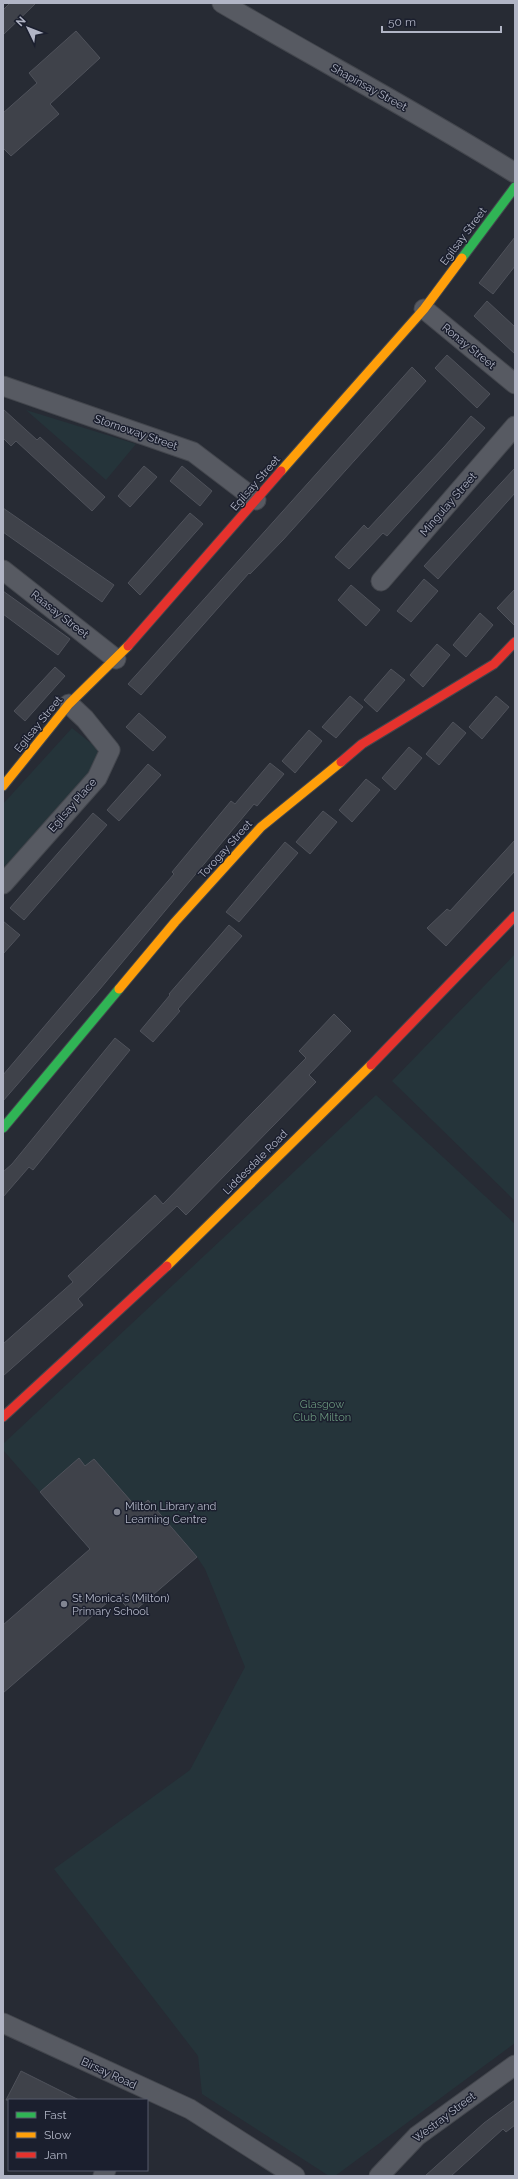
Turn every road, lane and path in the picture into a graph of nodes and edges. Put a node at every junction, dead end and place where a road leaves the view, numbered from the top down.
1 (222, 3) edge
2 (515, 173) edge
3 (515, 187) edge
4 (424, 309) junction
5 (515, 384) edge
6 (3, 386) edge
7 (515, 426) edge
8 (256, 500) junction
9 (3, 570) edge
10 (381, 582) dead end
11 (515, 642) edge
12 (116, 659) junction
13 (69, 704) junction
14 (6, 778) edge
15 (3, 884) edge
16 (515, 916) edge
17 (3, 1128) edge
18 (3, 1417) edge
19 (3, 2023) edge
20 (515, 2065) edge
21 (144, 2095) edge
22 (295, 2176) edge
23 (379, 2176) edge

1 - 2 street, Shapinsay Street
3 - 4 street, Egilsay Street
4 - 5 street, Ronay Street
4 - 8 street, Egilsay Street
6 - 8 street, Stornoway Street
7 - 10 street, Mingulay Street
8 - 12 street, Egilsay Street
9 - 12 street, Raasay Street
11 - 17 street, Torogay Street
12 - 13 street, Egilsay Street
13 - 14 street, Egilsay Street
13 - 15 street, Egilsay Place
16 - 18 street, Liddesdale Road
19 - 21 street, Birsay Road
20 - 23 street, Westray Street
21 - 22 street, Birsay Road

